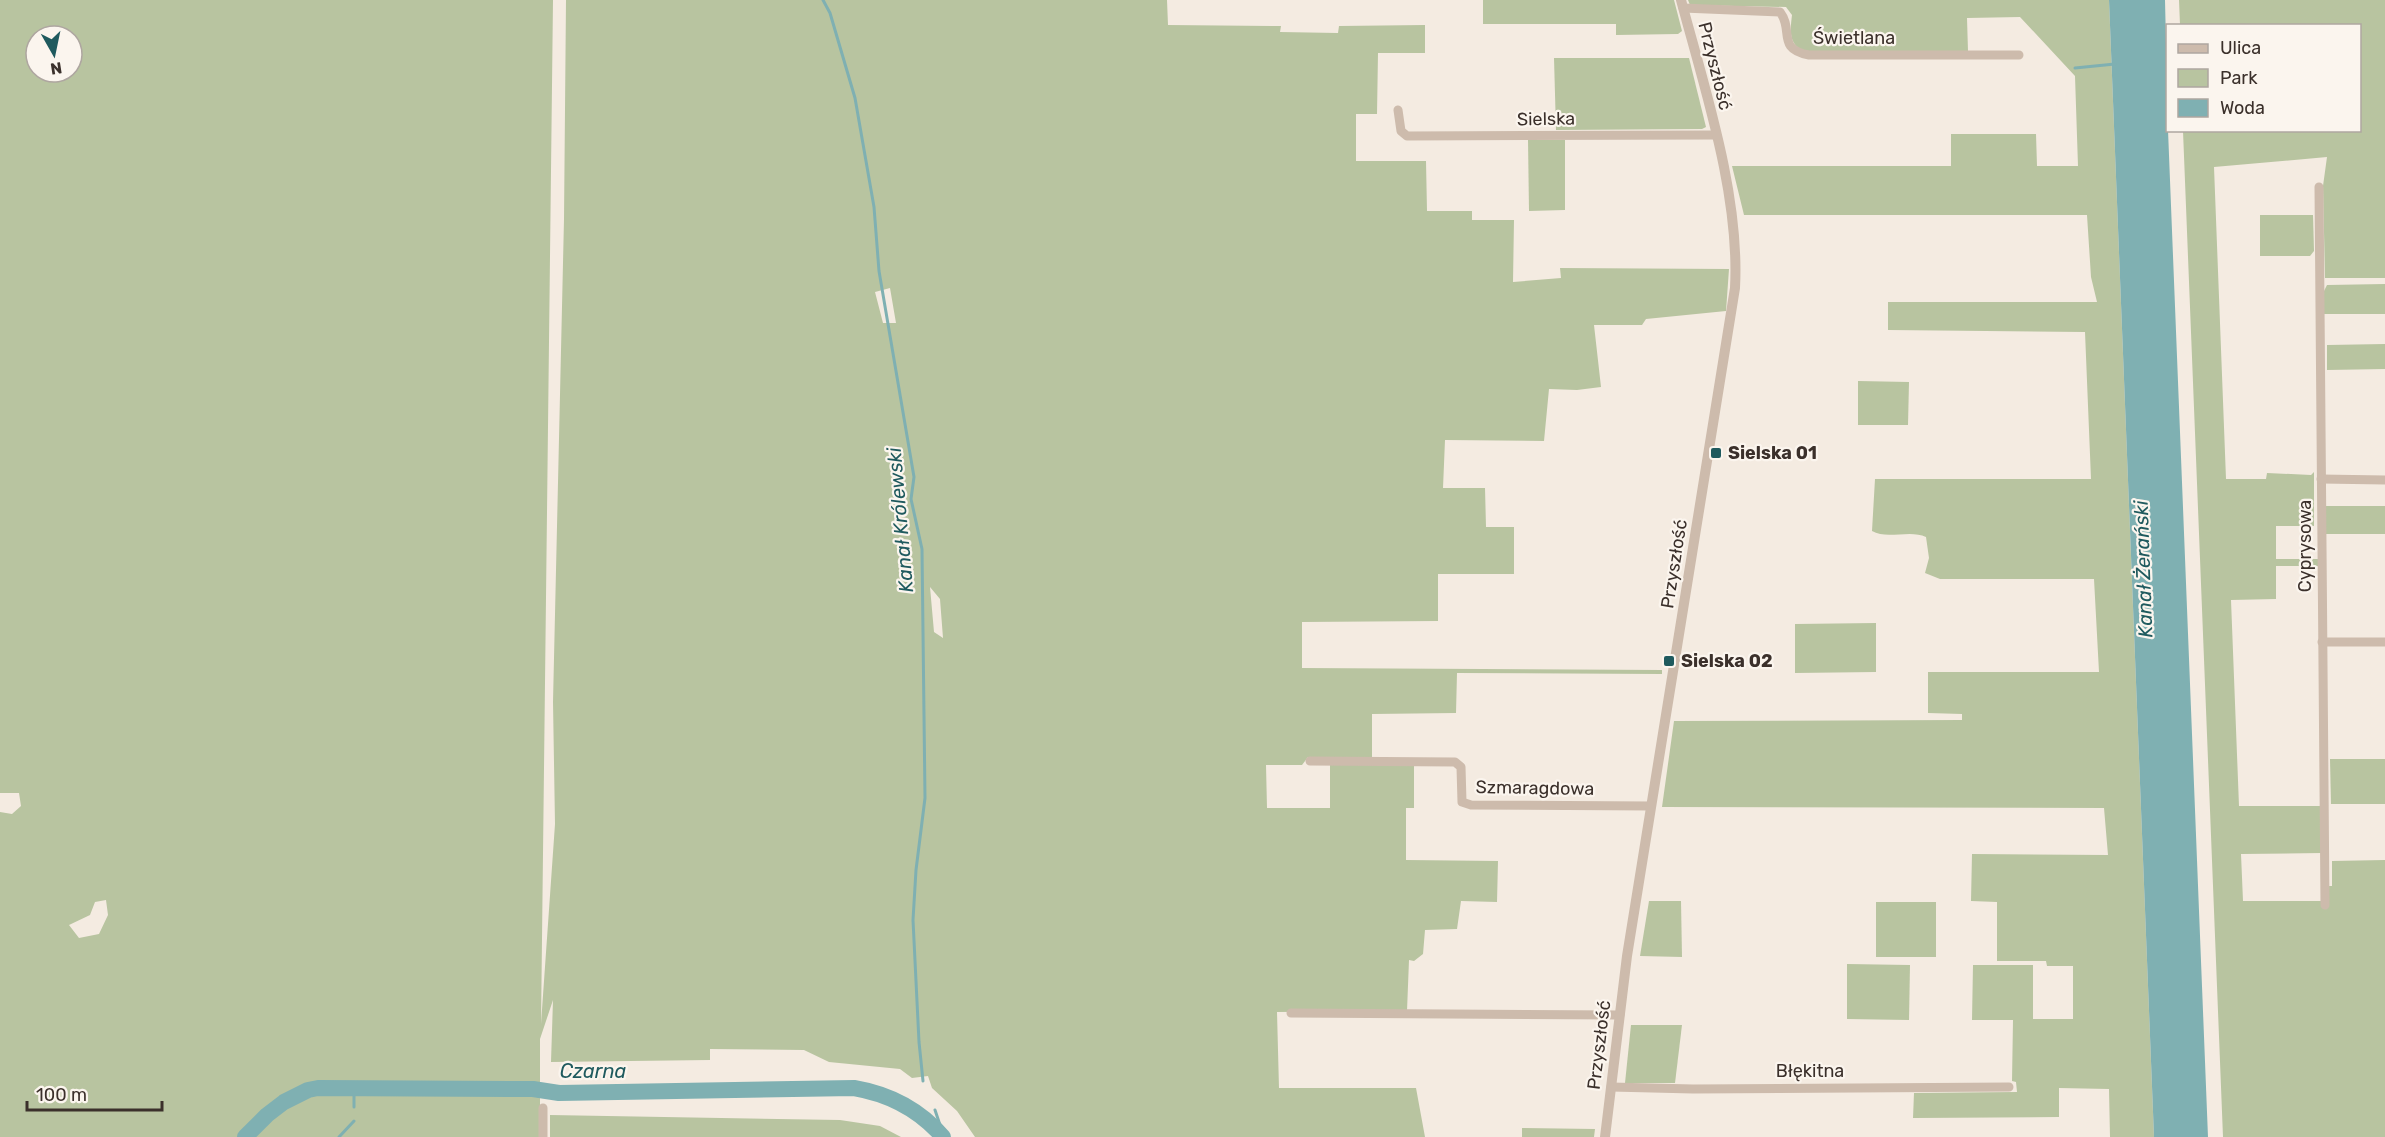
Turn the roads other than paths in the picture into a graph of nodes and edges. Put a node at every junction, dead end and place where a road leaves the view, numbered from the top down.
1 (1682, 4) edge
2 (2019, 55) dead end
3 (1398, 110) dead end
4 (1715, 135) junction
5 (2319, 187) dead end
6 (2321, 479) junction
7 (2385, 480) edge
8 (2322, 642) junction
9 (2385, 642) edge
10 (1310, 761) dead end
11 (1651, 806) junction
12 (2325, 905) dead end
13 (1291, 1014) dead end
14 (1620, 1015) junction
15 (1611, 1086) junction
16 (2009, 1087) dead end
17 (543, 1108) dead end
18 (543, 1137) edge
19 (1605, 1137) edge

1 - 2 street, Świetlana
1 - 4 street, Przyszłość
3 - 4 street, Sielska
4 - 11 street, Przyszłość
5 - 6 street, Cyprysowa
6 - 7 street
6 - 8 street, Cyprysowa
8 - 9 street
8 - 12 street, Cyprysowa
10 - 11 street, Szmaragdowa
11 - 14 street, Przyszłość
13 - 14 street
14 - 15 street, Przyszłość
15 - 16 street, Błękitna
15 - 19 street, Przyszłość
17 - 18 street

